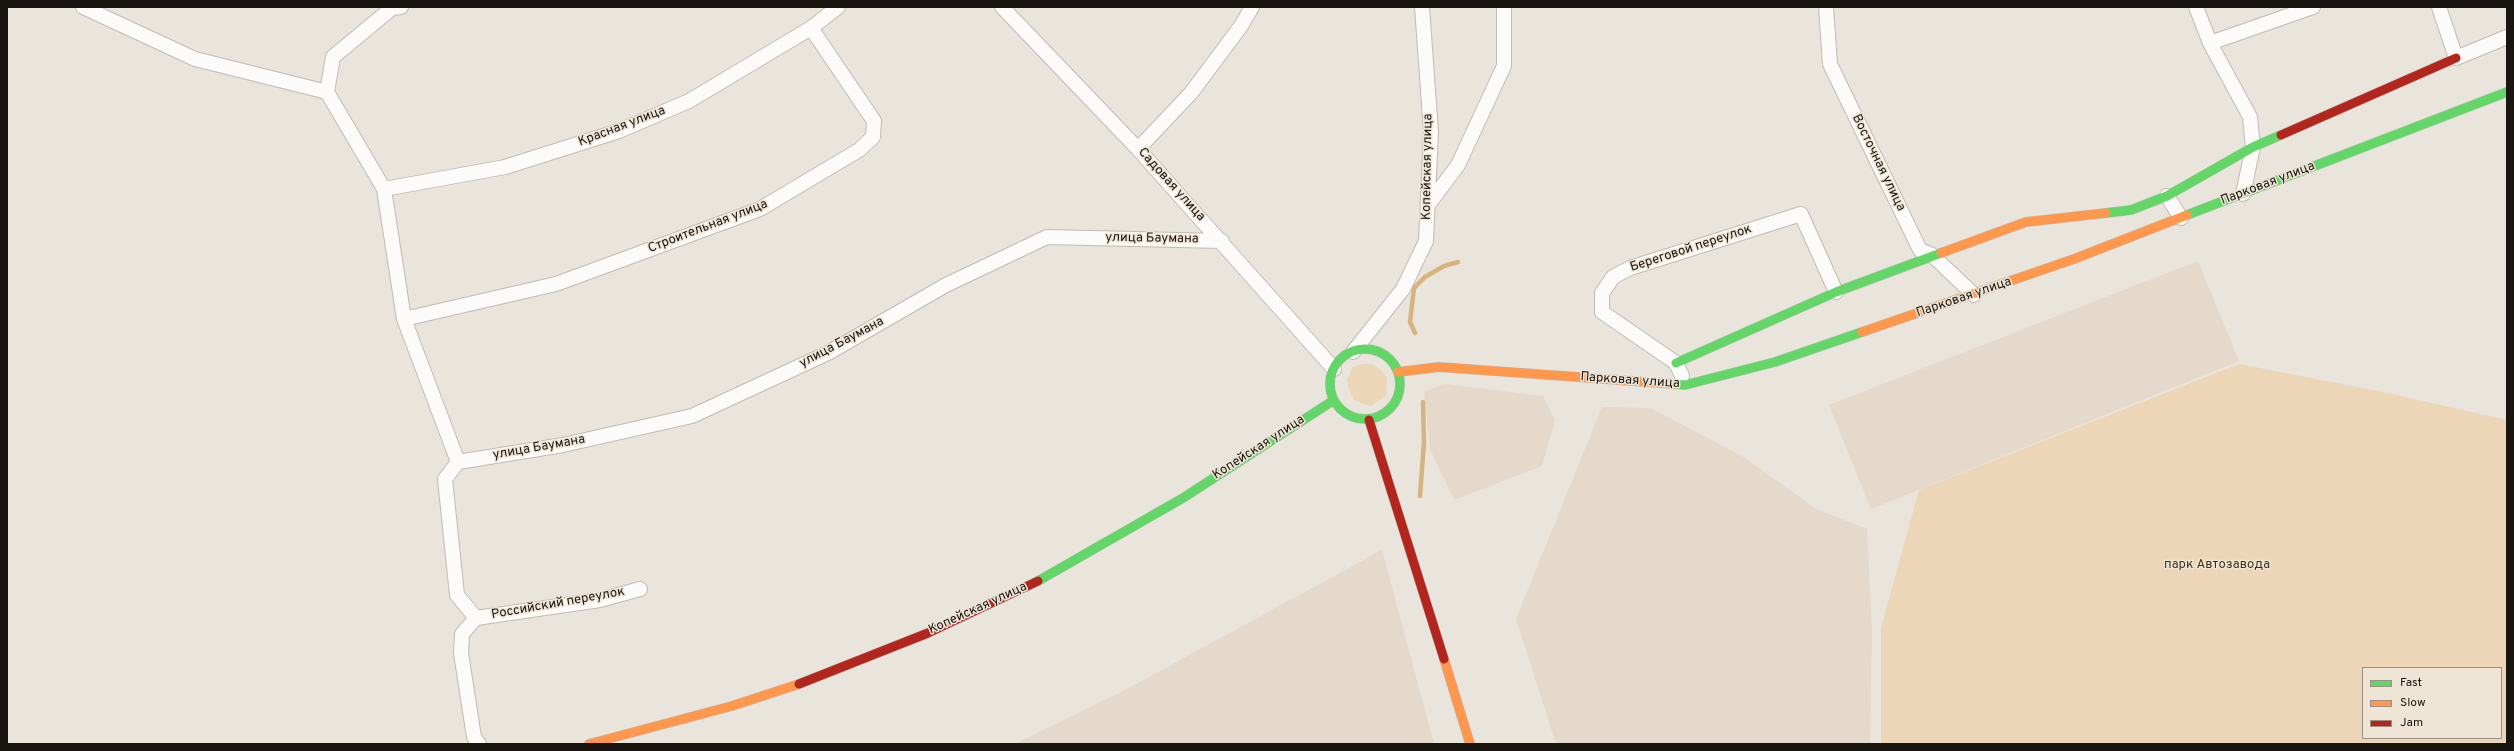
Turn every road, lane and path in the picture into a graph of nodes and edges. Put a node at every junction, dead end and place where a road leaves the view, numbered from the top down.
1 (83, 7) edge
2 (400, 7) edge
3 (838, 7) edge
4 (1002, 7) edge
5 (1252, 7) edge
6 (1422, 7) edge
7 (1504, 7) edge
8 (1826, 7) edge
9 (2196, 7) edge
10 (2313, 7) edge
11 (2439, 7) edge
12 (811, 28) junction
13 (2507, 37) edge
14 (2210, 43) junction
15 (2456, 58) junction
16 (327, 92) junction
17 (2507, 92) edge
18 (2253, 147) junction
19 (1138, 149) junction
20 (384, 189) junction
21 (2243, 194) junction
22 (2166, 196) junction
23 (1428, 205) junction
24 (2182, 218) junction
25 (1222, 241) junction
26 (1932, 255) junction
27 (1836, 292) junction
28 (1974, 295) junction
29 (404, 319) junction
30 (1353, 352) junction
31 (1676, 363) junction
32 (1334, 369) junction
33 (1398, 372) junction
34 (1682, 376) dead end
35 (1334, 400) junction
36 (1369, 420) junction
37 (458, 462) junction
38 (640, 589) dead end
39 (476, 618) junction
40 (480, 744) edge
41 (589, 744) edge
42 (1470, 744) edge

1 - 16 street
2 - 16 street
3 - 12 street, Красная улица
4 - 19 street, Садовая улица
5 - 19 street
6 - 23 street, Копейская улица
7 - 23 street
8 - 26 street, Восточная улица
9 - 14 street
10 - 14 street
11 - 15 street
12 - 20 street, Красная улица
12 - 29 street, Строительная улица
13 - 15 street
14 - 18 street
15 - 18 street
16 - 20 street
17 - 21 street, Парковая улица
18 - 21 street
18 - 22 street
19 - 25 street, Садовая улица
20 - 29 street
21 - 24 street, Парковая улица
22 - 24 street
22 - 26 street
23 - 30 street, Копейская улица
24 - 28 street, Парковая улица
25 - 32 street, Садовая улица
25 - 37 street, улица Баумана
26 - 27 street
26 - 28 street, Восточная улица
27 - 31 street
27 - 31 street, Береговой переулок
28 - 33 street, Парковая улица
29 - 37 street
30 - 32 street
30 - 33 street
31 - 34 street
32 - 35 street
33 - 36 street
35 - 36 street
35 - 41 street, Копейская улица
36 - 42 street
37 - 39 street
38 - 39 street, Российский переулок
39 - 40 street

